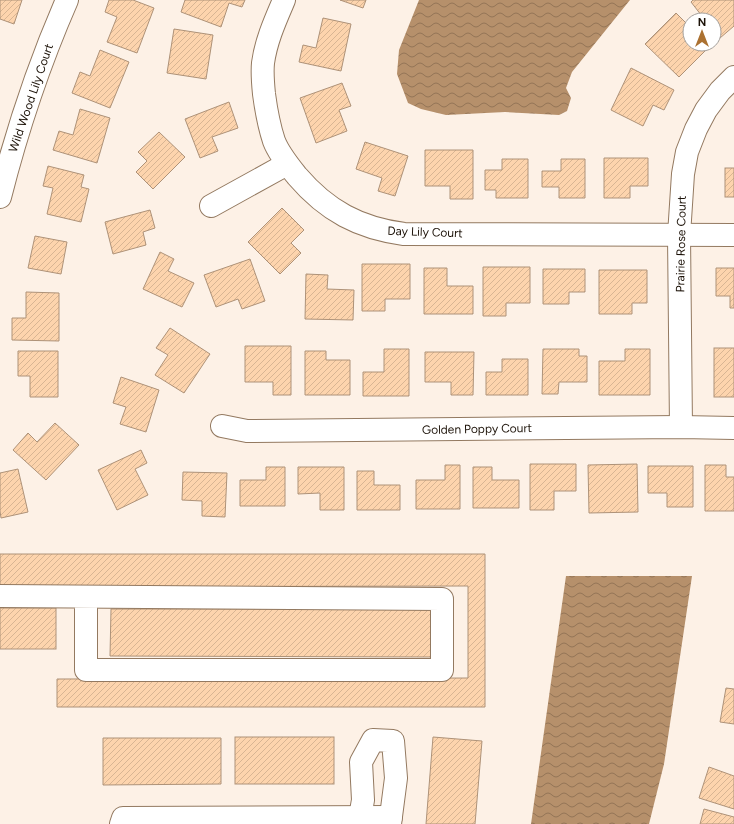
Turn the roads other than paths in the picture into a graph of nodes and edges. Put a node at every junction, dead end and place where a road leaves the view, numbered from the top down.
1 (67, 0) edge
2 (284, 0) edge
3 (734, 77) edge
4 (287, 164) junction
5 (0, 197) edge
6 (211, 206) dead end
7 (679, 235) junction
8 (734, 235) edge
9 (222, 426) dead end
10 (681, 426) junction
11 (734, 428) edge
12 (0, 596) edge
13 (86, 597) junction
14 (360, 817) junction
15 (209, 821) edge
16 (390, 821) edge
17 (121, 824) edge

1 - 5 street, Wild Wood Lily Court
2 - 4 street, Day Lily Court
3 - 7 street, Prairie Rose Court
4 - 6 street
4 - 7 street, Day Lily Court
7 - 8 street, Day Lily Court
7 - 10 street, Prairie Rose Court
9 - 10 street, Golden Poppy Court
10 - 11 street, Golden Poppy Court
12 - 13 street
13 - 13 street
14 - 15 street
14 - 16 street
14 - 16 street
15 - 17 street

